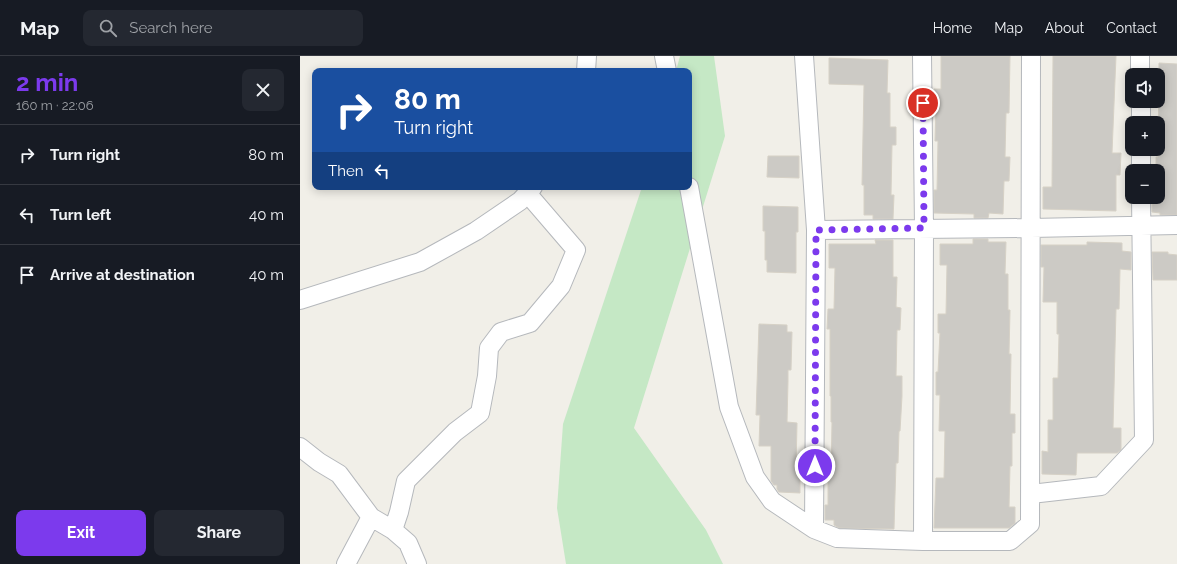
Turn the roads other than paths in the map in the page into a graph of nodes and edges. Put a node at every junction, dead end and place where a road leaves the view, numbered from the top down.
1 (587, 56) edge
2 (664, 56) edge
3 (804, 56) edge
4 (922, 56) edge
5 (1032, 56) edge
6 (1140, 56) edge
7 (586, 68) edge
8 (666, 68) edge
9 (1140, 68) edge
10 (530, 190) edge
11 (690, 190) edge
12 (1141, 204) edge
13 (1177, 225) edge
14 (1142, 226) junction
15 (924, 228) junction
16 (1031, 228) junction
17 (816, 230) junction
18 (300, 300) edge
19 (300, 447) edge
20 (1031, 494) junction
21 (371, 517) junction
22 (814, 529) junction
23 (392, 530) junction
24 (923, 541) junction
25 (346, 564) edge
26 (417, 564) edge

1 - 7 street
2 - 8 street
3 - 17 street
4 - 15 street
5 - 16 street
6 - 9 street
10 - 18 street
10 - 23 street
11 - 22 street
12 - 14 street
13 - 14 street
14 - 16 street
14 - 20 street
15 - 16 street
15 - 17 street
15 - 24 street
16 - 20 street
17 - 22 street
19 - 21 street
20 - 24 street
21 - 23 street
21 - 25 street
22 - 24 street
23 - 26 street

